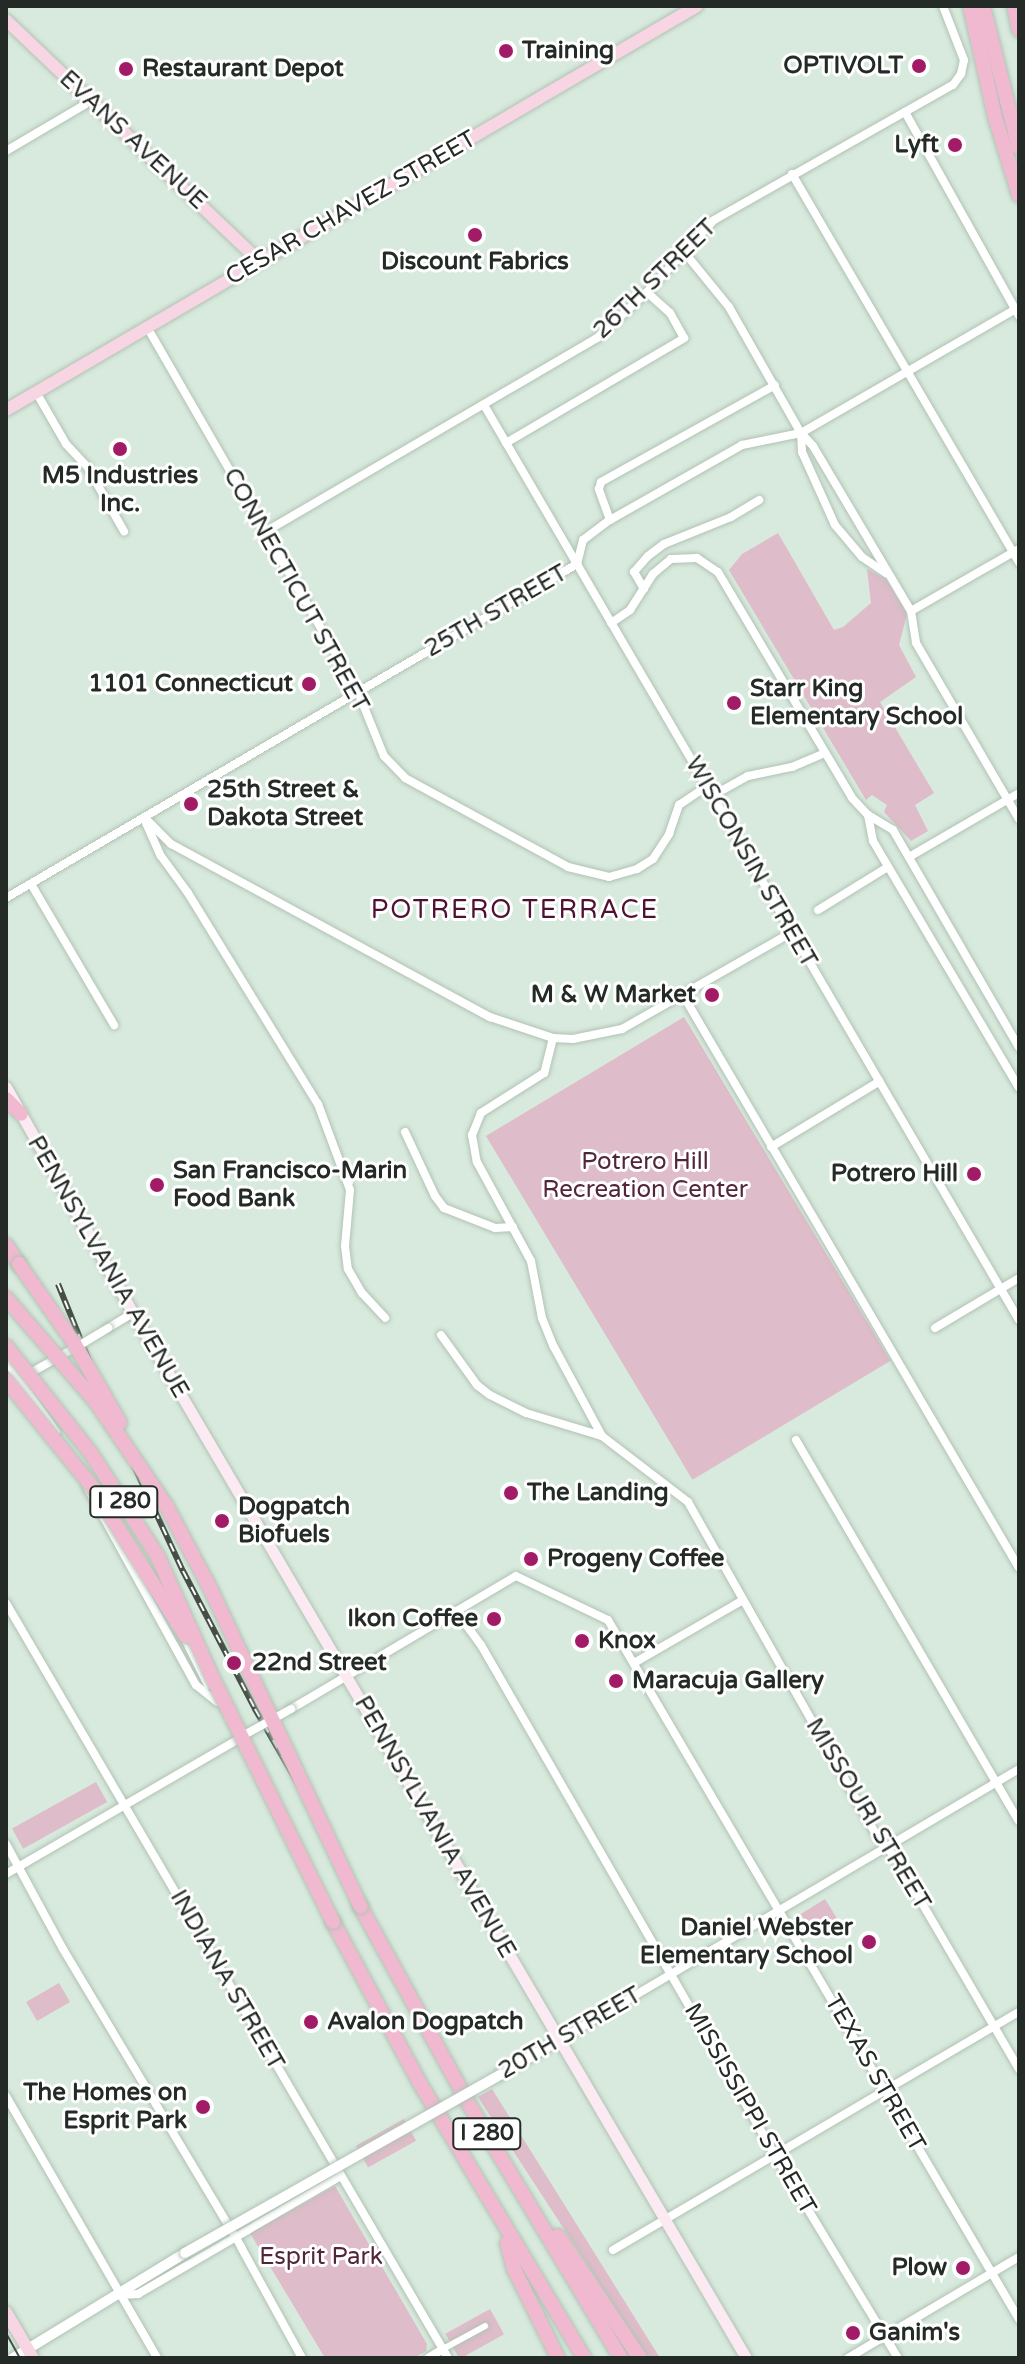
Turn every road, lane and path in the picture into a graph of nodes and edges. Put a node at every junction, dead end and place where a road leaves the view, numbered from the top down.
1 (697, 6) edge
2 (943, 6) edge
3 (970, 6) edge
4 (983, 6) edge
5 (1014, 6) edge
6 (6, 20) edge
7 (1019, 30) edge
8 (91, 101) junction
9 (905, 112) junction
10 (1019, 148) edge
11 (6, 151) edge
12 (792, 174) junction
13 (1019, 195) edge
14 (685, 253) junction
15 (259, 261) junction
16 (647, 292) junction
17 (1018, 311) edge
18 (147, 327) junction
19 (907, 371) junction
20 (775, 385) junction
21 (36, 392) junction
22 (484, 405) junction
23 (6, 410) edge
24 (801, 433) junction
25 (506, 443) junction
26 (759, 500) dead end
27 (610, 520) junction
28 (124, 531) dead end
29 (265, 532) junction
30 (1016, 551) edge
31 (1019, 562) edge
32 (577, 564) junction
33 (890, 575) junction
34 (644, 589) junction
35 (911, 611) junction
36 (611, 623) junction
37 (358, 692) junction
38 (825, 753) junction
39 (707, 786) junction
40 (1019, 793) edge
41 (712, 796) junction
42 (1008, 799) junction
43 (868, 815) junction
44 (145, 818) junction
45 (1019, 819) edge
46 (909, 857) junction
47 (888, 867) junction
48 (31, 884) junction
49 (6, 898) edge
50 (818, 910) dead end
51 (792, 932) junction
52 (683, 995) junction
53 (114, 1025) dead end
54 (553, 1038) junction
55 (1019, 1047) edge
56 (880, 1081) junction
57 (6, 1087) edge
58 (1019, 1088) edge
59 (6, 1099) edge
60 (21, 1114) junction
61 (405, 1132) dead end
62 (771, 1147) junction
63 (513, 1227) junction
64 (6, 1245) edge
65 (1019, 1278) edge
66 (1001, 1289) junction
67 (6, 1298) edge
68 (133, 1313) junction
69 (385, 1318) dead end
70 (1019, 1320) edge
71 (935, 1328) dead end
72 (441, 1335) dead end
73 (6, 1346) edge
74 (6, 1361) edge
75 (14, 1379) edge
76 (6, 1387) edge
77 (602, 1436) junction
78 (796, 1440) dead end
79 (167, 1507) junction
80 (1019, 1568) edge
81 (743, 1600) junction
82 (6, 1603) edge
83 (456, 1611) junction
84 (634, 1663) junction
85 (346, 1676) junction
86 (212, 1677) junction
87 (242, 1737) junction
88 (1019, 1769) edge
89 (996, 1782) junction
90 (125, 1805) junction
91 (1019, 1821) edge
92 (6, 1844) edge
93 (886, 1847) junction
94 (19, 1866) junction
95 (6, 1874) edge
96 (779, 1909) junction
97 (672, 1973) junction
98 (1019, 2012) edge
99 (995, 2027) junction
100 (561, 2039) junction
101 (1019, 2069) edge
102 (885, 2091) junction
103 (6, 2096) edge
104 (495, 2149) junction
105 (775, 2155) junction
106 (341, 2176) junction
107 (665, 2220) junction
108 (501, 2223) junction
109 (234, 2237) junction
110 (613, 2250) dead end
111 (1019, 2257) edge
112 (992, 2273) junction
113 (121, 2295) junction
114 (6, 2312) edge
115 (1019, 2319) edge
116 (485, 2326) dead end
117 (885, 2337) junction
118 (30, 2354) edge
119 (446, 2354) edge
120 (13, 2358) edge
121 (157, 2358) edge
122 (302, 2358) edge
123 (428, 2358) edge
124 (558, 2358) edge
125 (584, 2358) edge
126 (621, 2358) edge
127 (640, 2358) edge
128 (746, 2358) edge
129 (848, 2358) edge
130 (898, 2358) edge

1 - 15 main road, CESAR CHAVEZ STREET
2 - 9 street, 26TH STREET
3 - 13 highway
4 - 10 highway
5 - 7 highway
6 - 8 main road, EVANS AVENUE
8 - 11 street
8 - 15 main road, EVANS AVENUE
9 - 12 street, 26TH STREET
9 - 17 street
12 - 14 street, 26TH STREET
12 - 19 street
14 - 16 street, 26TH STREET
14 - 20 street
15 - 18 main road, CESAR CHAVEZ STREET
16 - 22 street, 26TH STREET
16 - 25 street
17 - 19 street, 25TH STREET
18 - 21 main road, CESAR CHAVEZ STREET
18 - 29 street, CONNECTICUT STREET
19 - 24 street, 25TH STREET
19 - 30 street
20 - 24 street
20 - 27 street
21 - 23 main road, CESAR CHAVEZ STREET
21 - 28 street
22 - 25 street, WISCONSIN STREET
22 - 29 street, 26TH STREET
24 - 27 street, 25TH STREET
24 - 33 street
24 - 33 street
25 - 32 street, WISCONSIN STREET
26 - 34 street
27 - 32 street, 25TH STREET
29 - 37 street, CONNECTICUT STREET
30 - 31 street
30 - 35 street
32 - 36 street, WISCONSIN STREET
32 - 37 street, 25TH STREET
33 - 35 street
34 - 36 street
34 - 38 street
35 - 42 street
36 - 39 street, WISCONSIN STREET
37 - 39 street, CONNECTICUT STREET
37 - 44 street, 25TH STREET
38 - 41 street
38 - 43 street
39 - 41 street, WISCONSIN STREET
40 - 42 street
41 - 51 street, WISCONSIN STREET
42 - 45 street
42 - 46 street
43 - 46 street
43 - 47 street
44 - 48 street, 25TH STREET
44 - 54 street
44 - 69 street
46 - 55 street
47 - 50 street
47 - 58 street
48 - 49 street, 25TH STREET
48 - 53 street
51 - 52 street
51 - 56 street, WISCONSIN STREET
52 - 54 street
52 - 62 street
54 - 63 street, MISSOURI STREET
56 - 62 street
56 - 66 street, WISCONSIN STREET
57 - 60 main road, PENNSYLVANIA AVENUE
59 - 60 highway
60 - 68 main road, PENNSYLVANIA AVENUE
61 - 63 street
62 - 80 street
63 - 77 street, MISSOURI STREET
64 - 79 highway, bridge
65 - 66 street
66 - 70 street, WISCONSIN STREET
66 - 71 street
67 - 79 highway, I 280, bridge
68 - 75 street, bridge
68 - 85 main road, PENNSYLVANIA AVENUE
72 - 77 street
73 - 86 highway, I 280, bridge
74 - 75 street
75 - 76 street
75 - 86 highway, bridge
75 - 87 street
77 - 81 street, MISSOURI STREET
78 - 89 street
79 - 104 highway, I 280, bridge
81 - 84 street
81 - 93 street, MISSOURI STREET
82 - 90 street, INDIANA STREET
83 - 84 street, TEXAS STREET
83 - 85 street
83 - 97 street, MISSISSIPPI STREET
84 - 96 street, TEXAS STREET
85 - 87 street, bridge
85 - 100 main road, PENNSYLVANIA AVENUE
86 - 108 highway, I 280, bridge
87 - 90 street
88 - 89 street, 20TH STREET
89 - 91 street
89 - 93 street, 20TH STREET
90 - 94 street
90 - 106 street, INDIANA STREET
92 - 94 street
93 - 96 street, 20TH STREET
93 - 99 street, MISSOURI STREET
94 - 95 street
94 - 109 street
96 - 97 street, 20TH STREET
96 - 102 street, TEXAS STREET
97 - 100 street, 20TH STREET
97 - 105 street, MISSISSIPPI STREET
98 - 99 street
99 - 101 street, MISSOURI STREET
99 - 102 street
100 - 107 main road, PENNSYLVANIA AVENUE
100 - 113 street, 20TH STREET, bridge
102 - 105 street
102 - 112 street, TEXAS STREET
103 - 113 street
104 - 126 highway, I 280
104 - 127 highway
105 - 107 street
105 - 117 street, MISSISSIPPI STREET
106 - 109 street, 20TH STREET
106 - 119 street, INDIANA STREET
107 - 110 street
107 - 128 main road, PENNSYLVANIA AVENUE
108 - 124 highway
108 - 125 highway, I 280
109 - 113 street, 20TH STREET
109 - 122 street
111 - 112 street
112 - 115 street, TEXAS STREET
112 - 117 street
113 - 118 street, 20TH STREET
113 - 121 street
114 - 118 main road
116 - 119 street
117 - 129 street
117 - 130 street, MISSISSIPPI STREET
118 - 120 street, 20TH STREET
119 - 123 street

